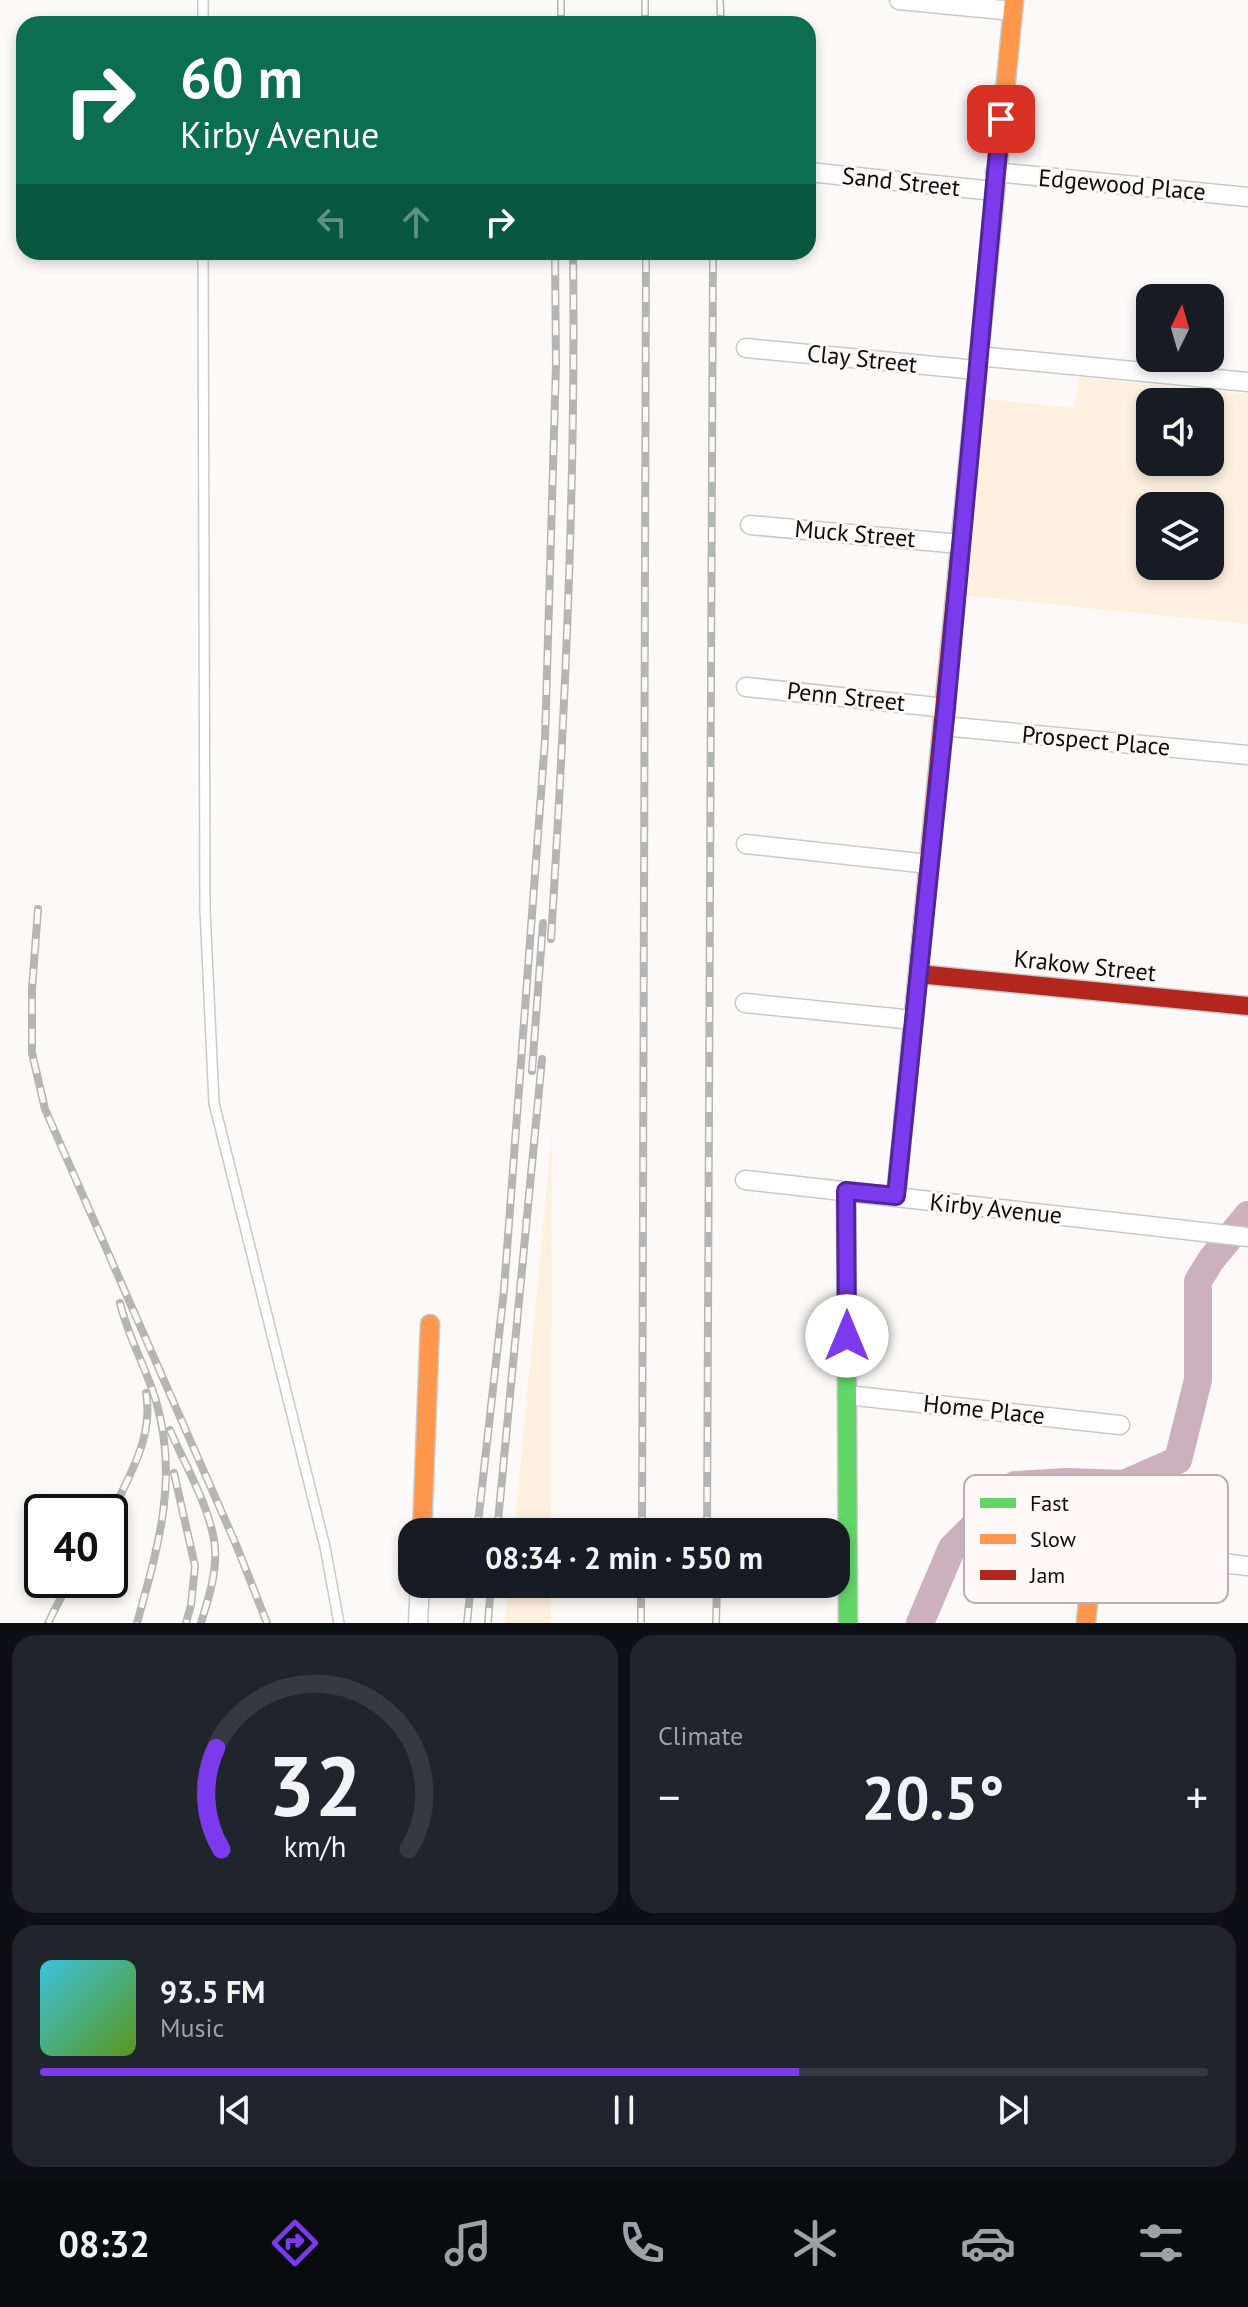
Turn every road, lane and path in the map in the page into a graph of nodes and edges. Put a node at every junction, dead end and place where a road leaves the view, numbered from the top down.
1 (899, 0) edge
2 (1013, 6) edge
3 (816, 172) edge
4 (995, 182) junction
5 (1248, 197) edge
6 (203, 260) edge
7 (746, 348) dead end
8 (977, 363) junction
9 (1248, 382) edge
10 (750, 525) dead end
11 (960, 544) junction
12 (746, 687) dead end
13 (944, 717) junction
14 (1248, 755) edge
15 (746, 844) dead end
16 (929, 864) junction
17 (918, 974) junction
18 (745, 1003) dead end
19 (1248, 1006) edge
20 (914, 1020) junction
21 (745, 1180) dead end
22 (846, 1191) junction
23 (896, 1196) junction
24 (1248, 1237) edge
25 (430, 1324) dead end
26 (847, 1395) junction
27 (1120, 1425) dead end
28 (423, 1518) edge
29 (1228, 1564) edge
30 (1248, 1566) edge
31 (419, 1598) edge
32 (1088, 1603) edge
33 (339, 1623) edge
34 (418, 1623) edge
35 (848, 1623) edge
36 (1086, 1623) edge

1 - 2 street
2 - 4 street
3 - 4 street, Sand Street
4 - 5 street, Edgewood Place
4 - 8 street
6 - 33 lane
7 - 8 street, Clay Street
8 - 9 street, Clay Street
8 - 11 street
10 - 11 street, Muck Street
11 - 13 street
12 - 13 street, Penn Street
13 - 14 street, Prospect Place
13 - 16 street
15 - 16 street
16 - 17 street
17 - 19 street, Krakow Street
17 - 20 street
18 - 20 street
20 - 23 street
21 - 22 street, Kirby Avenue
22 - 23 street, Kirby Avenue
22 - 26 street
23 - 24 street, Kirby Avenue
25 - 28 street
26 - 27 street, Home Place
26 - 35 street
29 - 30 street
31 - 34 street
32 - 36 street

